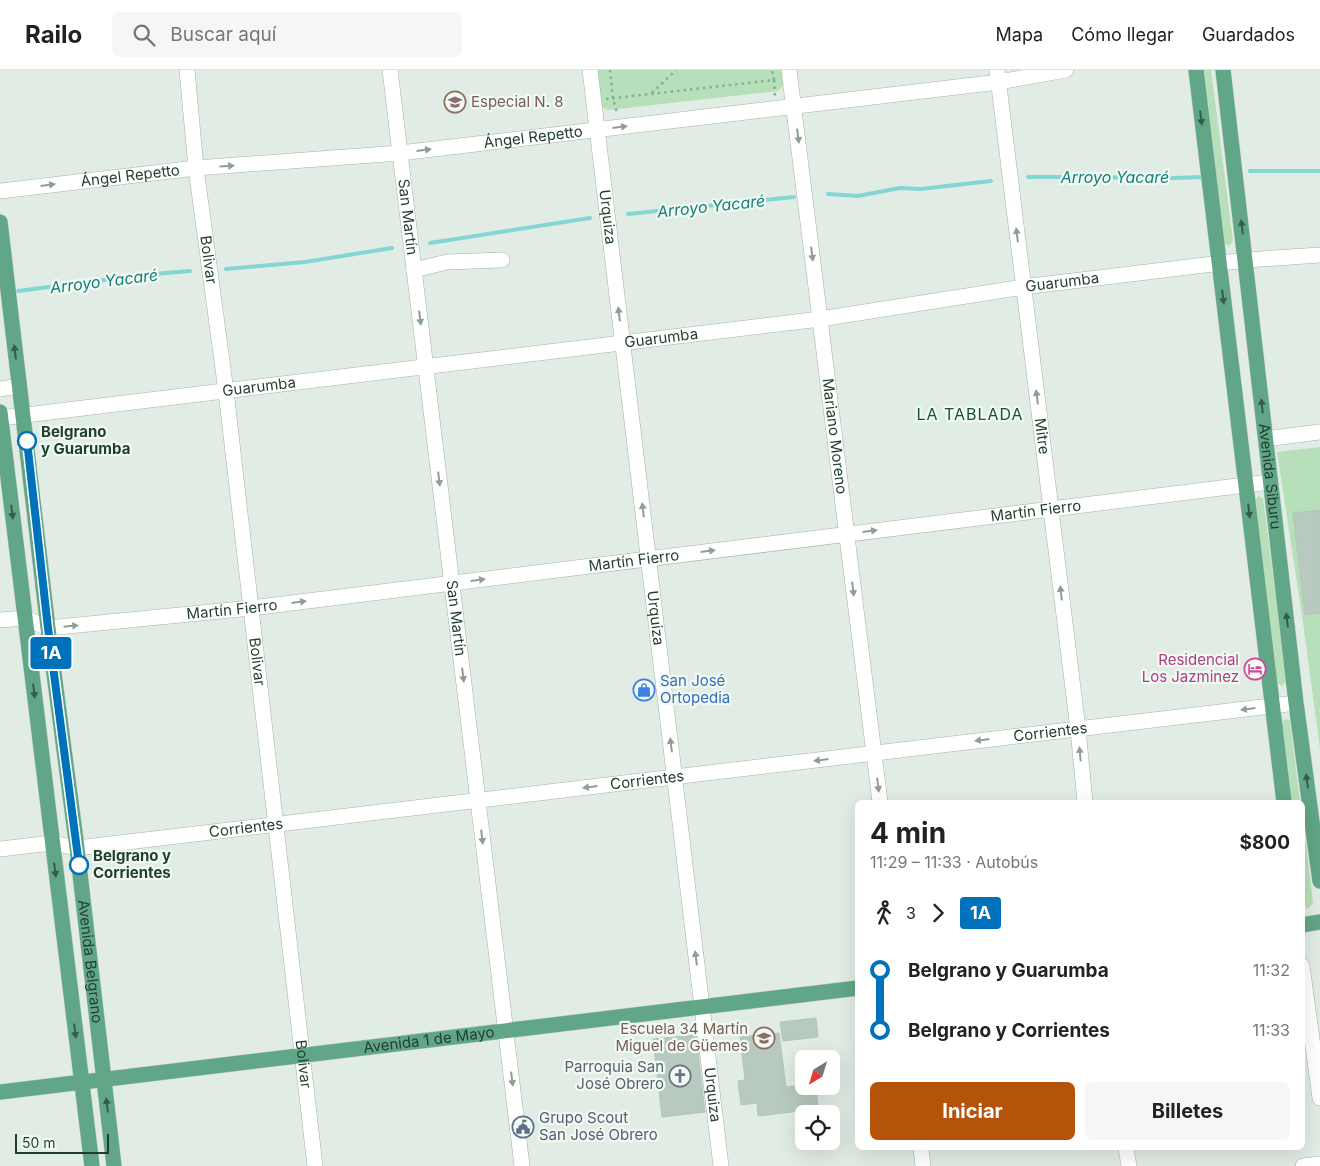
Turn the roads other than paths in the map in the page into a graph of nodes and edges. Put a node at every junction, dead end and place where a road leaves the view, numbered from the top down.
1 (187, 70) edge
2 (390, 70) edge
3 (590, 70) edge
4 (789, 70) edge
5 (1066, 70) edge
6 (1196, 70) edge
7 (1223, 70) edge
8 (998, 76) edge
9 (794, 106) junction
10 (597, 130) junction
11 (400, 153) junction
12 (196, 168) junction
13 (0, 191) edge
14 (0, 222) edge
15 (1320, 254) edge
16 (502, 260) dead end
17 (1246, 260) junction
18 (1219, 263) junction
19 (414, 270) junction
20 (1023, 287) junction
21 (820, 319) junction
22 (623, 343) junction
23 (426, 367) junction
24 (20, 386) junction
25 (0, 389) edge
26 (226, 390) junction
27 (0, 412) edge
28 (24, 414) junction
29 (1, 418) edge
30 (1320, 432) edge
31 (1265, 439) junction
32 (1270, 482) junction
33 (1246, 485) junction
34 (1051, 509) junction
35 (847, 534) junction
36 (648, 559) junction
37 (452, 583) junction
38 (251, 608) junction
39 (24, 618) junction
40 (0, 620) edge
41 (48, 628) junction
42 (1296, 703) junction
43 (1272, 706) junction
44 (1078, 729) junction
45 (874, 753) junction
46 (674, 777) junction
47 (880, 800) edge
48 (1085, 800) edge
49 (1284, 800) edge
50 (478, 801) junction
51 (276, 825) junction
52 (52, 842) junction
53 (0, 848) edge
54 (77, 848) junction
55 (1320, 881) edge
56 (1320, 922) edge
57 (1305, 924) edge
58 (855, 988) edge
59 (1305, 988) edge
60 (702, 1006) junction
61 (506, 1030) junction
62 (302, 1055) junction
63 (104, 1078) junction
64 (81, 1082) junction
65 (0, 1092) edge
66 (1320, 1098) edge
67 (921, 1150) edge
68 (1126, 1150) edge
69 (1320, 1164) edge
70 (92, 1166) edge
71 (114, 1166) edge
72 (315, 1166) edge
73 (522, 1166) edge
74 (721, 1166) edge
75 (923, 1166) edge
76 (1129, 1166) edge
77 (1303, 1166) edge

1 - 12 street, Bolivar
2 - 11 street, San Martín
3 - 10 street, Urquiza
4 - 9 street, Mariano Moreno
5 - 8 street, Ángel Repetto
6 -> 18 main road, Avenida Siburu
17 -> 7 main road, Avenida Siburu
8 - 9 street, Ángel Repetto
20 -> 8 street, Mitre
10 -> 9 street, Ángel Repetto
9 -> 21 street, Mariano Moreno
11 -> 10 street, Ángel Repetto
22 -> 10 street, Urquiza
12 -> 11 street, Ángel Repetto
11 - 19 street, San Martín
13 -> 12 street, Ángel Repetto
12 - 26 street, Bolivar
24 -> 14 main road, Avenida Belgrano
15 - 17 street, Guarumba
16 - 19 street
17 - 18 street, Guarumba
31 -> 17 main road, Avenida Siburu
18 - 20 street, Guarumba
18 -> 33 main road, Avenida Siburu
19 -> 23 street, San Martín
20 - 21 street, Guarumba
34 -> 20 street, Mitre
21 - 22 street, Guarumba
21 - 35 street, Mariano Moreno
22 - 23 street, Guarumba
36 -> 22 street, Urquiza
23 - 26 street, Guarumba
23 -> 37 street, San Martín
24 - 25 street
24 - 28 main road, Avenida Belgrano
26 - 28 street, Guarumba
26 - 38 street, Bolivar
27 - 29 main road, Avenida Belgrano
28 - 29 street, Guarumba
28 - 41 main road, Avenida Belgrano
29 -> 39 main road, Avenida Belgrano
30 - 31 street
31 - 32 main road, Avenida Siburu
32 - 33 street, Martín Fierro
42 -> 32 main road, Avenida Siburu
33 - 34 street, Martín Fierro
33 -> 43 main road, Avenida Siburu
35 -> 34 street, Martín Fierro
44 -> 34 street, Mitre
36 -> 35 street, Martín Fierro
35 -> 45 street, Mariano Moreno
37 -> 36 street, Martín Fierro
46 -> 36 street, Urquiza
38 -> 37 street, Martín Fierro
37 -> 50 street, San Martín
41 -> 38 street, Martín Fierro
38 - 51 street, Bolivar
39 - 40 street, Martín Fierro
39 - 41 street, Martín Fierro
39 -> 52 main road, Avenida Belgrano
41 - 54 main road, Avenida Belgrano
42 - 43 street, Corrientes
55 -> 42 main road, Avenida Siburu
43 -> 44 street, Corrientes
43 - 49 main road, Avenida Siburu
44 -> 45 street, Corrientes
48 -> 44 street, Mitre
45 -> 46 street, Corrientes
45 -> 47 street, Mariano Moreno
46 -> 50 street, Corrientes
60 -> 46 street, Urquiza
50 - 51 street, Corrientes
50 -> 61 street, San Martín
51 - 54 street, Corrientes
51 - 62 street, Bolivar
52 - 53 street, Corrientes
52 - 54 street, Corrientes
52 -> 64 main road, Avenida Belgrano
54 - 63 main road, Avenida Belgrano
56 - 57 main road
58 - 60 main road, Avenida 1 de Mayo
59 - 66 street
60 - 61 main road, Avenida 1 de Mayo
60 - 74 street, Urquiza
61 - 62 main road, Avenida 1 de Mayo
61 -> 73 street, San Martín
62 - 63 main road, Avenida 1 de Mayo
62 - 72 street, Bolivar
63 - 64 main road, Avenida 1 de Mayo
71 -> 63 main road, Avenida Belgrano
64 - 65 main road, Avenida 1 de Mayo
64 - 70 main road, Avenida Belgrano
67 - 75 street
68 - 76 street
69 - 77 street

